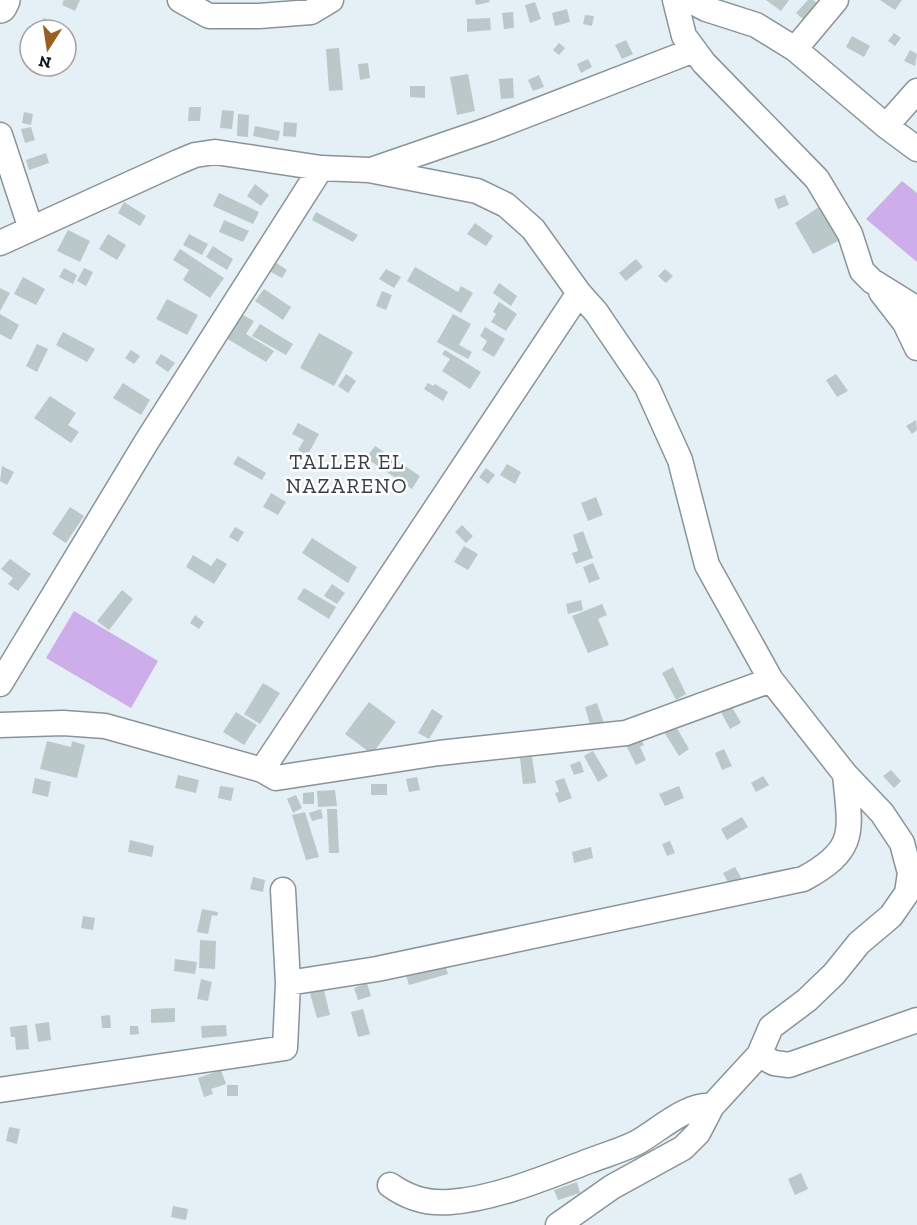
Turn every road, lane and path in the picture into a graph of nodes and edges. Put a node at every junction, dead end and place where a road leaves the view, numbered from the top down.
1 (3, 0) edge
2 (180, 0) edge
3 (332, 0) edge
4 (675, 0) edge
5 (689, 0) edge
6 (836, 0) edge
7 (0, 6) edge
8 (795, 49) junction
9 (694, 50) junction
10 (917, 91) edge
11 (886, 126) junction
12 (0, 135) edge
13 (917, 149) edge
14 (321, 168) junction
15 (369, 171) junction
16 (31, 229) junction
17 (0, 243) edge
18 (872, 281) junction
19 (579, 293) junction
20 (917, 309) edge
21 (917, 348) edge
22 (771, 680) junction
23 (0, 684) edge
24 (0, 725) edge
25 (262, 770) junction
26 (845, 774) junction
27 (284, 890) dead end
28 (288, 983) junction
29 (917, 1020) edge
30 (759, 1055) junction
31 (0, 1090) edge
32 (712, 1106) junction
33 (390, 1185) dead end
34 (558, 1225) edge

1 - 7 main road
2 - 3 street
4 - 9 street
5 - 8 street
6 - 8 street
8 - 11 street
9 - 15 street
9 - 18 street
10 - 11 street
11 - 13 street
12 - 16 street
14 - 15 street
14 - 16 street
14 - 23 street
15 - 19 street
16 - 17 street
18 - 20 street
18 - 21 street
19 - 22 street
19 - 25 street
22 - 25 street
22 - 26 street
24 - 25 street
26 - 28 street
26 - 30 street
27 - 28 street
28 - 31 street
29 - 30 street
30 - 32 street
32 - 33 street
32 - 34 street

